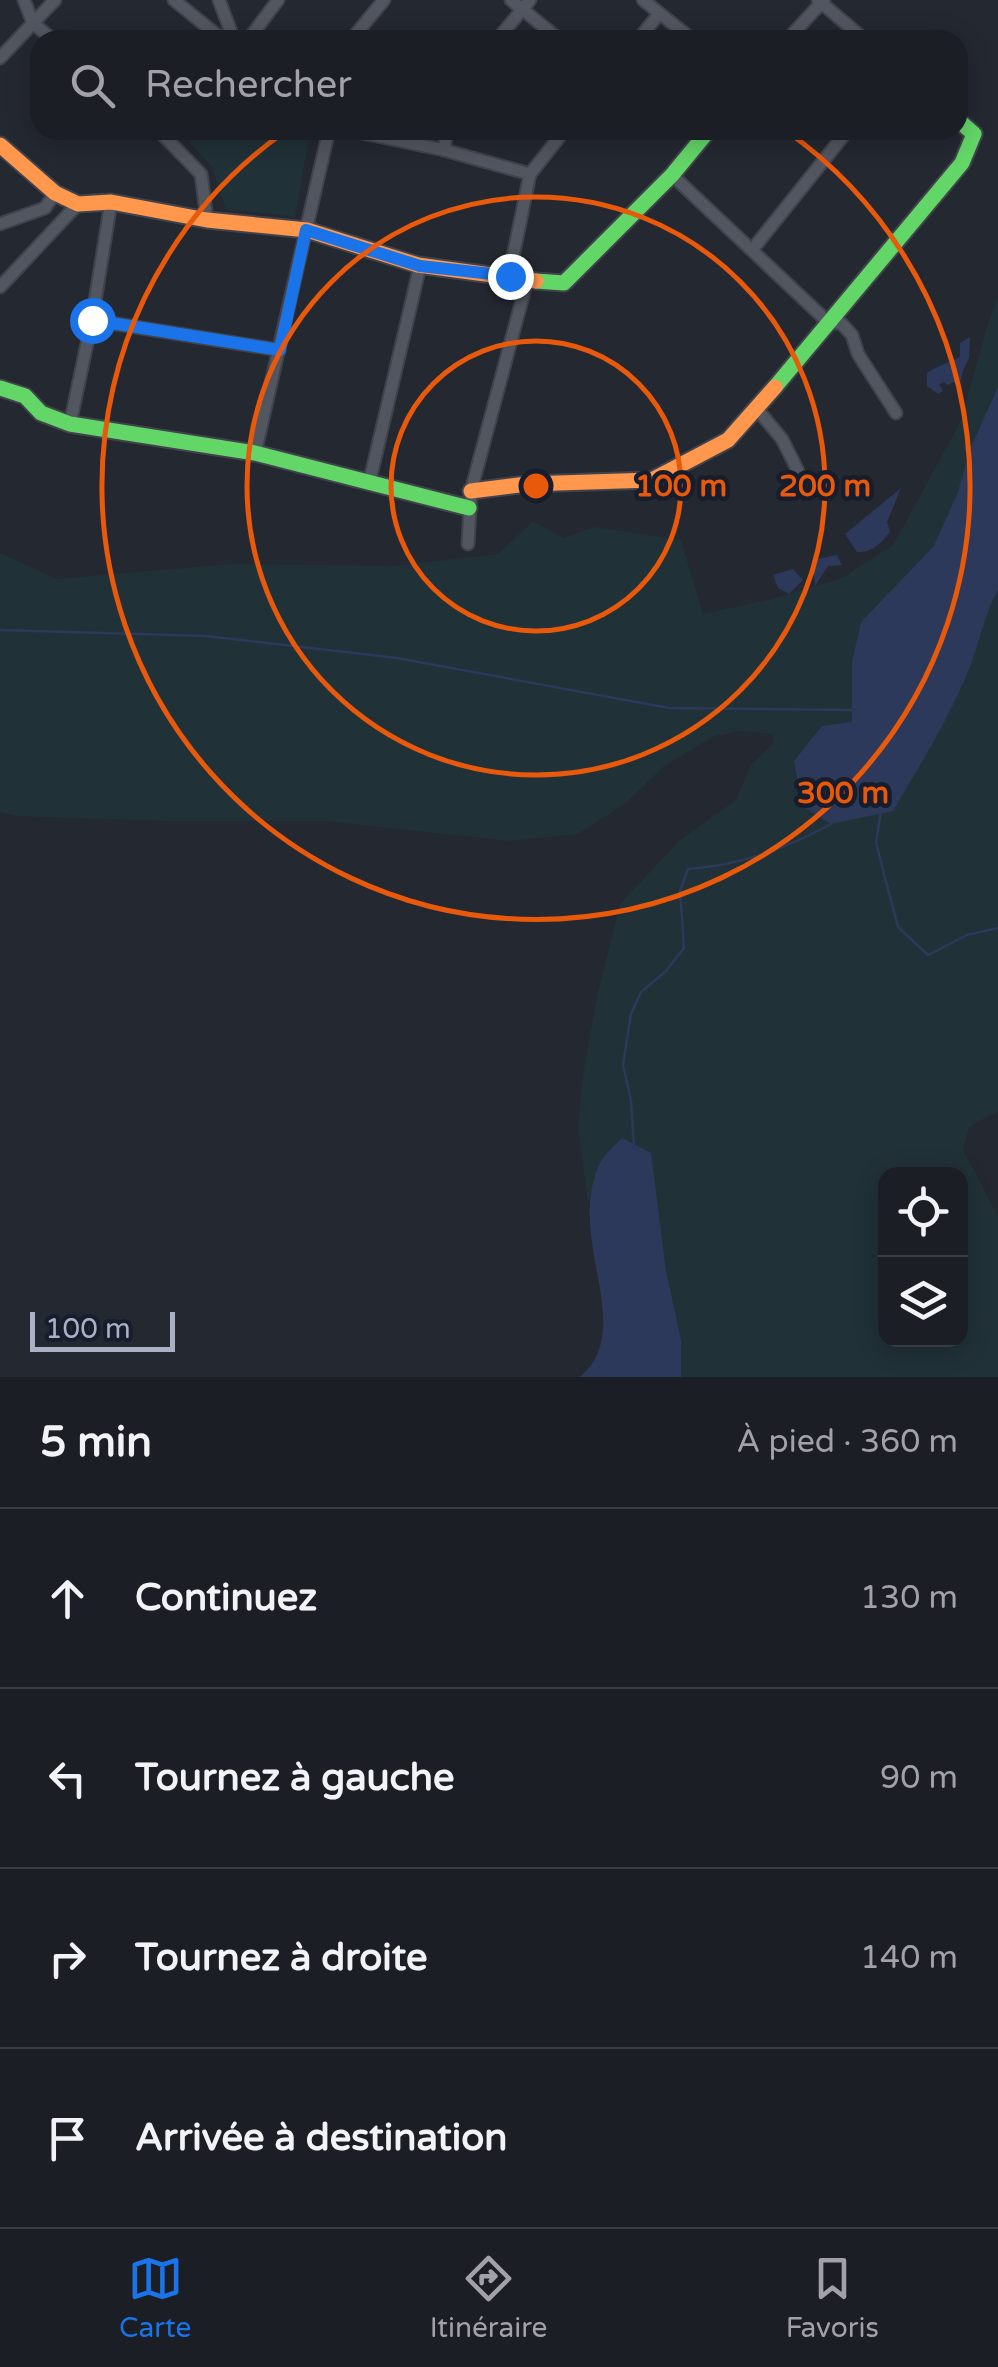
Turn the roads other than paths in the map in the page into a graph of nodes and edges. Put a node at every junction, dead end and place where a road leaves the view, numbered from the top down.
1 (24, 0) edge
2 (55, 0) edge
3 (174, 0) edge
4 (219, 0) edge
5 (278, 0) edge
6 (384, 0) edge
7 (511, 0) edge
8 (643, 0) edge
9 (821, 1) edge
10 (526, 5) edge
11 (659, 14) junction
12 (33, 22) junction
13 (42, 30) edge
14 (211, 30) edge
15 (230, 30) edge
16 (256, 30) edge
17 (359, 30) edge
18 (505, 30) edge
19 (550, 30) edge
20 (646, 30) edge
21 (680, 30) edge
22 (795, 30) edge
23 (854, 30) edge
24 (0, 58) edge
25 (968, 129) edge
26 (170, 140) edge
27 (327, 140) edge
28 (396, 140) edge
29 (446, 140) edge
30 (557, 140) edge
31 (700, 140) edge
32 (840, 140) edge
33 (0, 146) edge
34 (444, 150) junction
35 (530, 174) junction
36 (672, 175) junction
37 (55, 193) junction
38 (112, 202) junction
39 (78, 204) junction
40 (207, 220) junction
41 (0, 224) edge
42 (306, 230) junction
43 (752, 250) junction
44 (420, 266) junction
45 (510, 276) junction
46 (527, 280) junction
47 (0, 287) edge
48 (92, 320) junction
49 (828, 322) junction
50 (280, 350) junction
51 (0, 388) edge
52 (758, 410) junction
53 (896, 413) dead end
54 (70, 424) junction
55 (255, 454) junction
56 (798, 472) dead end
57 (369, 484) junction
58 (471, 491) junction
59 (470, 508) junction
60 (468, 544) dead end

1 - 12 street
2 - 12 street
3 - 14 street
4 - 15 street
5 - 16 street
6 - 17 street
7 - 10 street
8 - 11 street
9 - 22 street
9 - 23 street
10 - 18 street
10 - 19 street
11 - 20 street
11 - 21 street
12 - 13 street
12 - 24 street
25 - 49 street
26 - 40 street
27 - 42 street
28 - 34 street
29 - 34 street
30 - 35 street
31 - 36 street
32 - 43 street
33 - 37 street
34 - 35 street
35 - 45 street
36 - 43 street
36 - 46 street
37 - 39 street
37 - 41 street
38 - 39 street
38 - 40 street
38 - 48 street
39 - 47 street
40 - 42 street
42 - 44 street
42 - 50 street
43 - 49 street
44 - 45 street
44 - 57 street
45 - 46 street
46 - 58 street
48 - 50 street
48 - 54 street
49 - 52 street
49 - 53 street
50 - 55 street
51 - 54 street
52 - 56 street
52 - 58 street
54 - 55 street
55 - 57 street
57 - 59 street
58 - 59 street
59 - 60 street

